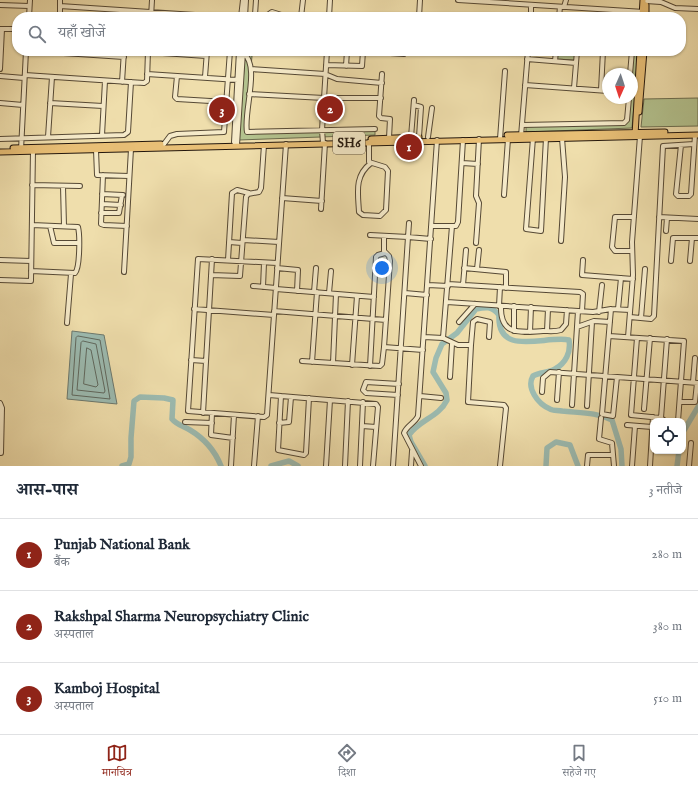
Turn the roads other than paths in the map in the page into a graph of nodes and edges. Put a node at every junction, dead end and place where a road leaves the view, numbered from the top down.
1 (30, 0) edge
2 (60, 0) edge
3 (152, 0) edge
4 (243, 0) edge
5 (246, 0) edge
6 (256, 0) edge
7 (303, 0) edge
8 (330, 0) edge
9 (420, 0) edge
10 (458, 0) edge
11 (566, 0) edge
12 (646, 0) edge
13 (3, 3) edge
14 (530, 3) edge
15 (29, 6) junction
16 (60, 6) junction
17 (562, 7) junction
18 (698, 9) edge
19 (127, 10) joint
20 (606, 10) joint
21 (28, 12) edge
22 (60, 12) edge
23 (139, 12) edge
24 (151, 12) edge
25 (242, 12) edge
26 (245, 12) edge
27 (255, 12) edge
28 (302, 12) edge
29 (329, 12) edge
30 (419, 12) edge
31 (560, 12) edge
32 (635, 12) edge
33 (644, 12) edge
34 (1, 29) edge
35 (12, 29) edge
36 (0, 51) edge
37 (26, 56) edge
38 (117, 56) edge
39 (148, 56) edge
40 (207, 56) edge
41 (230, 56) edge
42 (242, 56) edge
43 (248, 56) edge
44 (327, 56) edge
45 (347, 56) edge
46 (363, 56) edge
47 (556, 56) edge
48 (577, 56) edge
49 (604, 56) edge
50 (632, 56) edge
51 (640, 56) edge
52 (643, 56) edge
53 (124, 57) joint
54 (527, 58) joint
55 (555, 61) junction
56 (576, 63) junction
57 (326, 65) junction
58 (346, 66) junction
59 (631, 68) edge
60 (0, 69) edge
61 (251, 69) junction
62 (505, 71) dead end
63 (147, 74) junction
64 (325, 74) junction
65 (382, 74) dead end
66 (0, 76) edge
67 (24, 76) junction
68 (177, 76) junction
69 (52, 77) junction
70 (205, 77) junction
71 (228, 79) junction
72 (638, 79) edge
73 (239, 80) junction
74 (105, 81) junction
75 (122, 82) junction
76 (131, 82) junction
77 (382, 83) junction
78 (525, 85) junction
79 (638, 87) edge
80 (574, 88) junction
81 (601, 90) joint
82 (249, 94) junction
83 (324, 98) junction
84 (381, 98) junction
85 (414, 100) dead end
86 (226, 102) junction
87 (0, 103) edge
88 (50, 103) junction
89 (628, 104) edge
90 (637, 104) edge
91 (23, 105) junction
92 (414, 105) junction
93 (103, 106) junction
94 (432, 108) dead end
95 (522, 126) junction
96 (375, 128) dead end
97 (322, 130) junction
98 (637, 134) junction
99 (697, 134) edge
100 (102, 135) junction
101 (48, 137) junction
102 (411, 137) junction
103 (419, 137) junction
104 (428, 137) junction
105 (500, 137) junction
106 (521, 137) junction
107 (21, 138) junction
108 (388, 138) junction
109 (508, 138) junction
110 (533, 138) junction
111 (546, 138) junction
112 (562, 138) junction
113 (0, 139) edge
114 (479, 139) junction
115 (437, 140) junction
116 (463, 140) junction
117 (323, 142) junction
118 (369, 142) junction
119 (236, 143) junction
120 (164, 144) junction
121 (286, 144) junction
122 (681, 144) junction
123 (694, 144) junction
124 (264, 145) junction
125 (0, 149) edge
126 (33, 149) junction
127 (130, 149) junction
128 (21, 150) junction
129 (96, 150) junction
130 (0, 152) edge
131 (371, 163) junction
132 (462, 163) junction
133 (478, 164) junction
134 (103, 175) junction
135 (129, 176) junction
136 (32, 185) junction
137 (63, 186) junction
138 (80, 186) dead end
139 (249, 193) junction
140 (102, 194) junction
141 (122, 195) junction
142 (128, 195) junction
143 (504, 195) dead end
144 (282, 198) junction
145 (322, 201) junction
146 (102, 204) junction
147 (121, 205) junction
148 (321, 209) dead end
149 (101, 213) junction
150 (634, 217) junction
151 (659, 217) junction
152 (667, 218) junction
153 (698, 219) edge
154 (409, 223) dead end
155 (32, 225) junction
156 (50, 226) junction
157 (64, 226) junction
158 (127, 226) junction
159 (432, 226) junction
160 (452, 226) junction
161 (666, 232) dead end
162 (370, 235) dead end
163 (384, 236) junction
164 (408, 237) junction
165 (692, 238) junction
166 (698, 238) edge
167 (431, 239) junction
168 (242, 241) junction
169 (561, 241) dead end
170 (229, 242) junction
171 (279, 242) junction
172 (78, 243) junction
173 (476, 243) dead end
174 (466, 250) dead end
175 (479, 250) dead end
176 (632, 251) junction
177 (385, 253) junction
178 (212, 259) junction
179 (0, 260) edge
180 (228, 260) junction
181 (583, 260) dead end
182 (31, 261) junction
183 (241, 261) junction
184 (672, 261) dead end
185 (690, 261) dead end
186 (264, 263) junction
187 (277, 266) junction
188 (316, 268) dead end
189 (464, 268) junction
190 (478, 269) junction
191 (645, 269) dead end
192 (31, 271) junction
193 (331, 271) dead end
194 (124, 272) dead end
195 (71, 274) junction
196 (211, 275) junction
197 (621, 278) junction
198 (633, 279) junction
199 (0, 280) edge
200 (428, 285) junction
201 (448, 285) junction
202 (463, 285) junction
203 (253, 286) dead end
204 (602, 286) dead end
205 (263, 287) junction
206 (500, 287) junction
207 (276, 288) junction
208 (506, 288) junction
209 (297, 291) junction
210 (316, 292) junction
211 (329, 293) junction
212 (405, 293) junction
213 (336, 294) junction
214 (427, 295) junction
215 (357, 296) junction
216 (374, 297) junction
217 (446, 302) junction
218 (475, 304) junction
219 (500, 306) junction
220 (514, 306) junction
221 (531, 307) junction
222 (194, 309) junction
223 (548, 309) junction
224 (611, 309) junction
225 (618, 309) junction
226 (209, 310) junction
227 (567, 310) junction
228 (630, 310) junction
229 (580, 311) junction
230 (600, 312) junction
231 (274, 313) junction
232 (316, 315) junction
233 (335, 317) junction
234 (630, 317) junction
235 (355, 318) junction
236 (641, 318) junction
237 (372, 319) junction
238 (386, 320) junction
239 (459, 322) dead end
240 (592, 322) junction
241 (610, 322) junction
242 (67, 323) dead end
243 (577, 327) junction
244 (514, 331) junction
245 (547, 331) junction
246 (530, 332) junction
247 (609, 336) junction
248 (424, 337) junction
249 (489, 337) dead end
250 (628, 337) junction
251 (637, 338) junction
252 (650, 338) junction
253 (667, 339) junction
254 (447, 341) junction
255 (471, 345) junction
256 (384, 347) junction
257 (401, 348) junction
258 (423, 350) junction
259 (694, 358) dead end
260 (191, 360) junction
261 (206, 361) junction
262 (302, 361) dead end
263 (312, 362) junction
264 (333, 364) junction
265 (352, 365) junction
266 (370, 366) junction
267 (559, 372) junction
268 (574, 374) junction
269 (589, 375) junction
270 (606, 376) junction
271 (450, 377) dead end
272 (617, 377) junction
273 (634, 378) junction
274 (647, 379) junction
275 (664, 380) junction
276 (682, 382) junction
277 (696, 383) edge
278 (399, 384) junction
279 (542, 392) dead end
280 (398, 395) junction
281 (269, 396) junction
282 (281, 396) junction
283 (420, 396) junction
284 (291, 397) junction
285 (309, 398) junction
286 (441, 398) dead end
287 (330, 400) junction
288 (557, 400) dead end
289 (348, 401) junction
290 (363, 402) junction
291 (680, 402) junction
292 (0, 403) edge
293 (572, 405) dead end
294 (587, 406) dead end
295 (644, 409) dead end
296 (203, 413) junction
297 (212, 413) junction
298 (234, 415) junction
299 (258, 416) junction
300 (652, 417) joint
301 (601, 418) dead end
302 (656, 418) edge
303 (664, 418) edge
304 (678, 418) edge
305 (184, 422) dead end
306 (212, 423) junction
307 (279, 423) junction
308 (627, 425) dead end
309 (362, 426) junction
310 (635, 426) junction
311 (376, 427) junction
312 (650, 427) edge
313 (396, 430) junction
314 (405, 431) junction
315 (233, 438) junction
316 (690, 443) dead end
317 (412, 450) junction
318 (1, 454) edge
319 (651, 454) edge
320 (613, 455) junction
321 (231, 466) edge
322 (254, 466) edge
323 (326, 466) edge
324 (345, 466) edge
325 (360, 466) edge
326 (373, 466) edge
327 (394, 466) edge
328 (411, 466) edge
329 (421, 466) edge
330 (500, 466) edge
331 (587, 466) edge
332 (614, 466) edge
333 (632, 466) edge
334 (650, 466) edge
335 (689, 466) edge

1 - 15 street
2 - 16 street
3 - 24 street
4 - 25 street
5 - 26 street
6 - 27 street
7 - 28 street
8 - 29 street
9 - 30 street
10 - 14 street
11 - 17 street
12 - 18 street
12 - 33 main road
13 - 15 street
14 - 17 street
15 - 21 street
16 - 19 street
16 - 22 street
17 - 20 street
17 - 31 street
19 - 23 street
20 - 32 street
34 - 35 street
34 - 36 street
36 - 60 street
37 - 67 street
38 - 53 street
39 - 63 street
40 - 70 street
41 - 71 street
42 - 73 street
43 - 61 street
44 - 57 street
45 - 58 street
46 - 58 street
47 - 55 street
48 - 56 street
49 - 81 street
50 - 59 street
51 - 72 main road
52 - 79 main road
53 - 75 street
54 - 55 street
54 - 78 street
55 - 56 street
56 - 80 street
57 - 58 street
57 - 64 street
61 - 64 street
61 - 82 street
62 - 105 street
63 - 68 street
63 - 76 street
64 - 77 street
64 - 83 street
65 - 77 street
66 - 67 street
67 - 69 street
67 - 91 street
68 - 70 street
68 - 86 street
69 - 74 street
69 - 88 street
70 - 71 street
71 - 73 street
71 - 86 street
73 - 119 street
74 - 75 street
74 - 93 street
75 - 76 street
76 - 100 street
77 - 84 street
78 - 80 street
78 - 95 street
80 - 81 street
82 - 83 street
82 - 97 street
83 - 84 street
83 - 97 street
84 - 108 street
85 - 92 street
86 - 120 street
87 - 91 street
88 - 93 street
88 - 101 street
89 - 95 street
90 - 98 main road
91 - 107 street
92 - 102 street
92 - 103 street
93 - 100 street
94 - 104 street
95 - 106 street
96 - 97 street
97 - 117 street
98 - 99 main road, SH6
98 - 106 main road, SH6
98 - 112 main road, SH6
98 - 150 street
99 - 123 street
100 - 101 street
101 - 107 street
102 - 103 main road, SH6
102 - 108 main road, SH6
103 - 104 main road, SH6
104 - 105 main road, SH6
105 - 106 main road, SH6
105 - 109 main road, SH6
105 - 114 main road, SH6
106 - 109 main road, SH6
106 - 110 main road, SH6
107 - 113 street
107 - 128 street
108 - 117 main road, SH6
109 - 143 street
110 - 111 main road, SH6
110 - 111 street
111 - 112 main road, SH6
112 - 169 street
114 - 116 main road, SH6
114 - 133 street
115 - 116 main road, SH6
115 - 118 main road, SH6
115 - 159 street
116 - 132 street
117 - 118 main road, SH6
117 - 119 main road, SH6
117 - 121 main road, SH6
117 - 145 street
118 - 131 street
119 - 120 main road, SH6
119 - 124 main road, SH6
119 - 127 main road, SH6
120 - 126 main road, SH6
121 - 124 main road, SH6
121 - 144 street
122 - 123 street
122 - 123 street
122 - 151 street
124 - 139 street
125 - 128 main road, SH6
126 - 128 main road, SH6
126 - 129 main road, SH6
126 - 136 street
127 - 129 main road, SH6
127 - 135 street
128 - 130 main road, SH6
129 - 134 street
131 - 131 street
132 - 133 street
132 - 160 street
133 - 173 street
134 - 135 street
134 - 140 street
135 - 142 street
136 - 137 street
136 - 155 street
137 - 138 street
137 - 157 street
139 - 168 street
139 - 170 street
140 - 141 street
140 - 146 street
141 - 142 street
141 - 147 street
142 - 158 street
144 - 145 street
144 - 171 street
145 - 148 street
146 - 147 street
146 - 149 street
147 - 149 street
149 - 158 street
150 - 176 street
150 - 176 street
151 - 152 street
151 - 236 street
152 - 153 street
152 - 161 street
154 - 164 street
155 - 156 street
155 - 182 street
156 - 157 street
156 - 172 street
157 - 172 street
158 - 194 street
159 - 160 street
159 - 167 street
160 - 201 street
162 - 163 street
163 - 164 street
163 - 177 street
164 - 167 street
164 - 212 street
165 - 166 street
165 - 184 street
165 - 185 street
167 - 200 street
168 - 170 street
168 - 171 street
168 - 183 street
170 - 180 street
171 - 187 street
172 - 195 street
174 - 189 street
175 - 190 street
176 - 198 street
177 - 216 street
177 - 238 street
178 - 180 street
178 - 196 street
178 - 222 street
179 - 182 street
180 - 183 street
181 - 197 street
182 - 192 street
183 - 186 street
183 - 196 street
186 - 187 street
186 - 205 street
187 - 207 street
187 - 209 street
188 - 210 street
189 - 190 street
189 - 202 street
190 - 208 street
191 - 236 street
192 - 195 street
192 - 199 street
193 - 211 street
195 - 242 street
196 - 226 street
197 - 198 street
197 - 225 street
198 - 228 street
200 - 201 street
200 - 214 street
201 - 202 street
201 - 217 street
202 - 206 street
203 - 205 street
204 - 230 street
205 - 207 street
206 - 208 street
206 - 219 street
207 - 209 street
207 - 231 street
208 - 229 street
209 - 210 street
210 - 211 street
210 - 232 street
211 - 213 street
212 - 214 street
212 - 257 street
213 - 215 street
213 - 233 street
214 - 248 street
215 - 216 street
215 - 235 street
216 - 237 street
217 - 218 street
217 - 254 street
218 - 219 street
218 - 239 street
219 - 220 street
219 - 244 street
220 - 221 street
220 - 244 street
221 - 223 street
221 - 246 street
222 - 226 street
222 - 260 street
223 - 227 street
223 - 245 street
224 - 225 street
224 - 230 street
224 - 241 street
225 - 228 street
226 - 231 street
226 - 261 street
227 - 229 street
227 - 245 street
228 - 234 street
229 - 230 street
229 - 243 street
231 - 232 street
231 - 281 street
232 - 233 street
232 - 263 street
233 - 235 street
233 - 264 street
234 - 236 street
234 - 250 street
235 - 237 street
235 - 265 street
237 - 238 street
237 - 266 street
238 - 256 street
240 - 241 street
240 - 243 street
240 - 269 street
241 - 247 street
243 - 268 street
244 - 246 street
245 - 246 street
247 - 250 street
247 - 270 street
248 - 254 street
248 - 258 street
249 - 255 street
250 - 251 street
251 - 252 street
251 - 273 street
252 - 253 street
252 - 274 street
253 - 275 street
253 - 276 street
254 - 255 street
254 - 271 street
255 - 330 street
256 - 257 street
256 - 266 street
257 - 258 street
257 - 278 street
258 - 283 street
259 - 277 street
260 - 261 street
260 - 296 street
261 - 296 street
262 - 263 street
263 - 264 street
264 - 265 street
265 - 266 street
267 - 268 street
267 - 279 street
267 - 288 street
268 - 269 street
268 - 293 street
269 - 270 street
269 - 294 street
270 - 272 street
270 - 272 street
272 - 273 street
273 - 274 street
273 - 300 street
274 - 275 street
274 - 295 street
275 - 276 street
275 - 303 street
276 - 277 street
276 - 291 street
277 - 291 street
278 - 280 street
278 - 280 street
280 - 313 street
281 - 282 street
281 - 299 street
282 - 284 street
282 - 307 street
283 - 286 street
283 - 314 street
284 - 285 street
284 - 307 street
285 - 287 street
285 - 307 street
287 - 289 street
287 - 323 street
289 - 290 street
289 - 324 street
290 - 309 street
290 - 311 street
291 - 304 street
292 - 318 street
296 - 297 street
297 - 298 street
297 - 306 street
298 - 299 street
298 - 315 street
299 - 322 street
300 - 302 street
301 - 320 street
305 - 306 street
306 - 315 street
308 - 310 street
309 - 311 street
309 - 325 street
310 - 312 street
310 - 333 street
311 - 326 street
313 - 314 street
313 - 327 street
314 - 317 street
315 - 321 street
316 - 335 street
317 - 328 street
317 - 329 street
319 - 334 street
320 - 331 street
320 - 332 street

